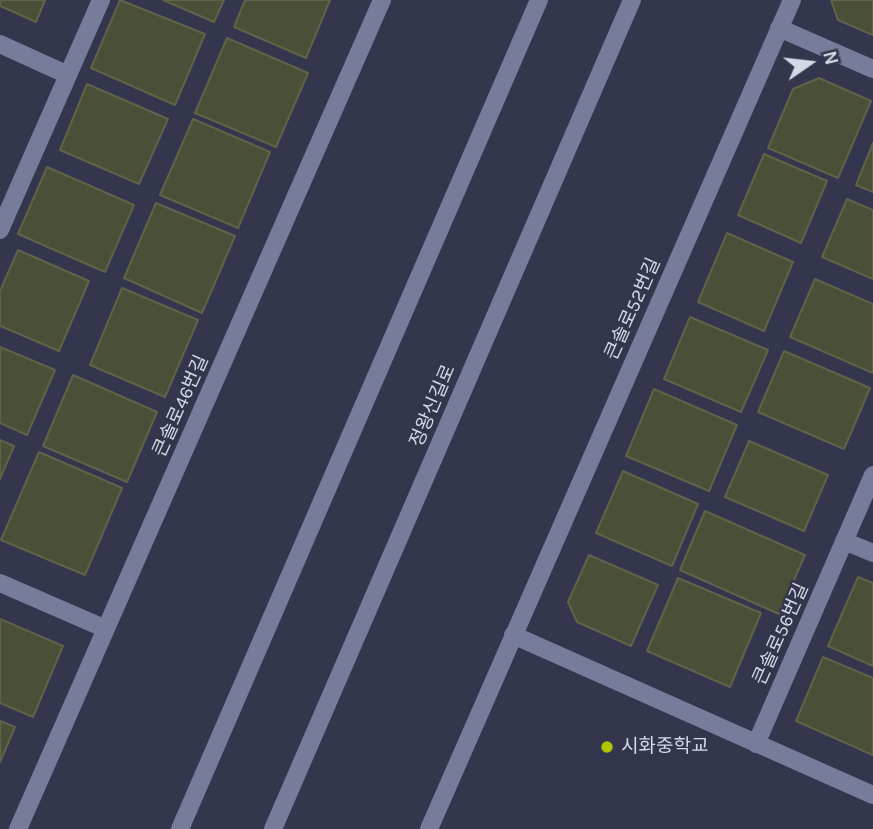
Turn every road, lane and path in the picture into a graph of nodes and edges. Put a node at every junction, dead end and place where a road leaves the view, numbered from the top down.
1 (101, 0) edge
2 (382, 0) edge
3 (539, 0) edge
4 (632, 0) edge
5 (792, 0) edge
6 (779, 28) junction
7 (0, 44) edge
8 (873, 69) edge
9 (68, 75) junction
10 (0, 230) edge
11 (873, 475) edge
12 (844, 541) junction
13 (873, 553) edge
14 (0, 583) edge
15 (106, 629) junction
16 (513, 635) junction
17 (756, 744) junction
18 (873, 795) edge
19 (18, 829) edge
20 (180, 829) edge
21 (273, 829) edge
22 (429, 829) edge

1 - 9 street
2 - 15 street, 큰솔로46번길
3 - 20 street
4 - 21 street, 정왕신길로
5 - 6 street, 큰솔로52번길
6 - 8 street
6 - 16 street, 큰솔로52번길
7 - 9 street
9 - 10 street
11 - 12 street, 큰솔로56번길
12 - 13 street
12 - 17 street, 큰솔로56번길
14 - 15 street
15 - 19 street, 큰솔로46번길
16 - 17 street
16 - 22 street, 큰솔로52번길
17 - 18 street

